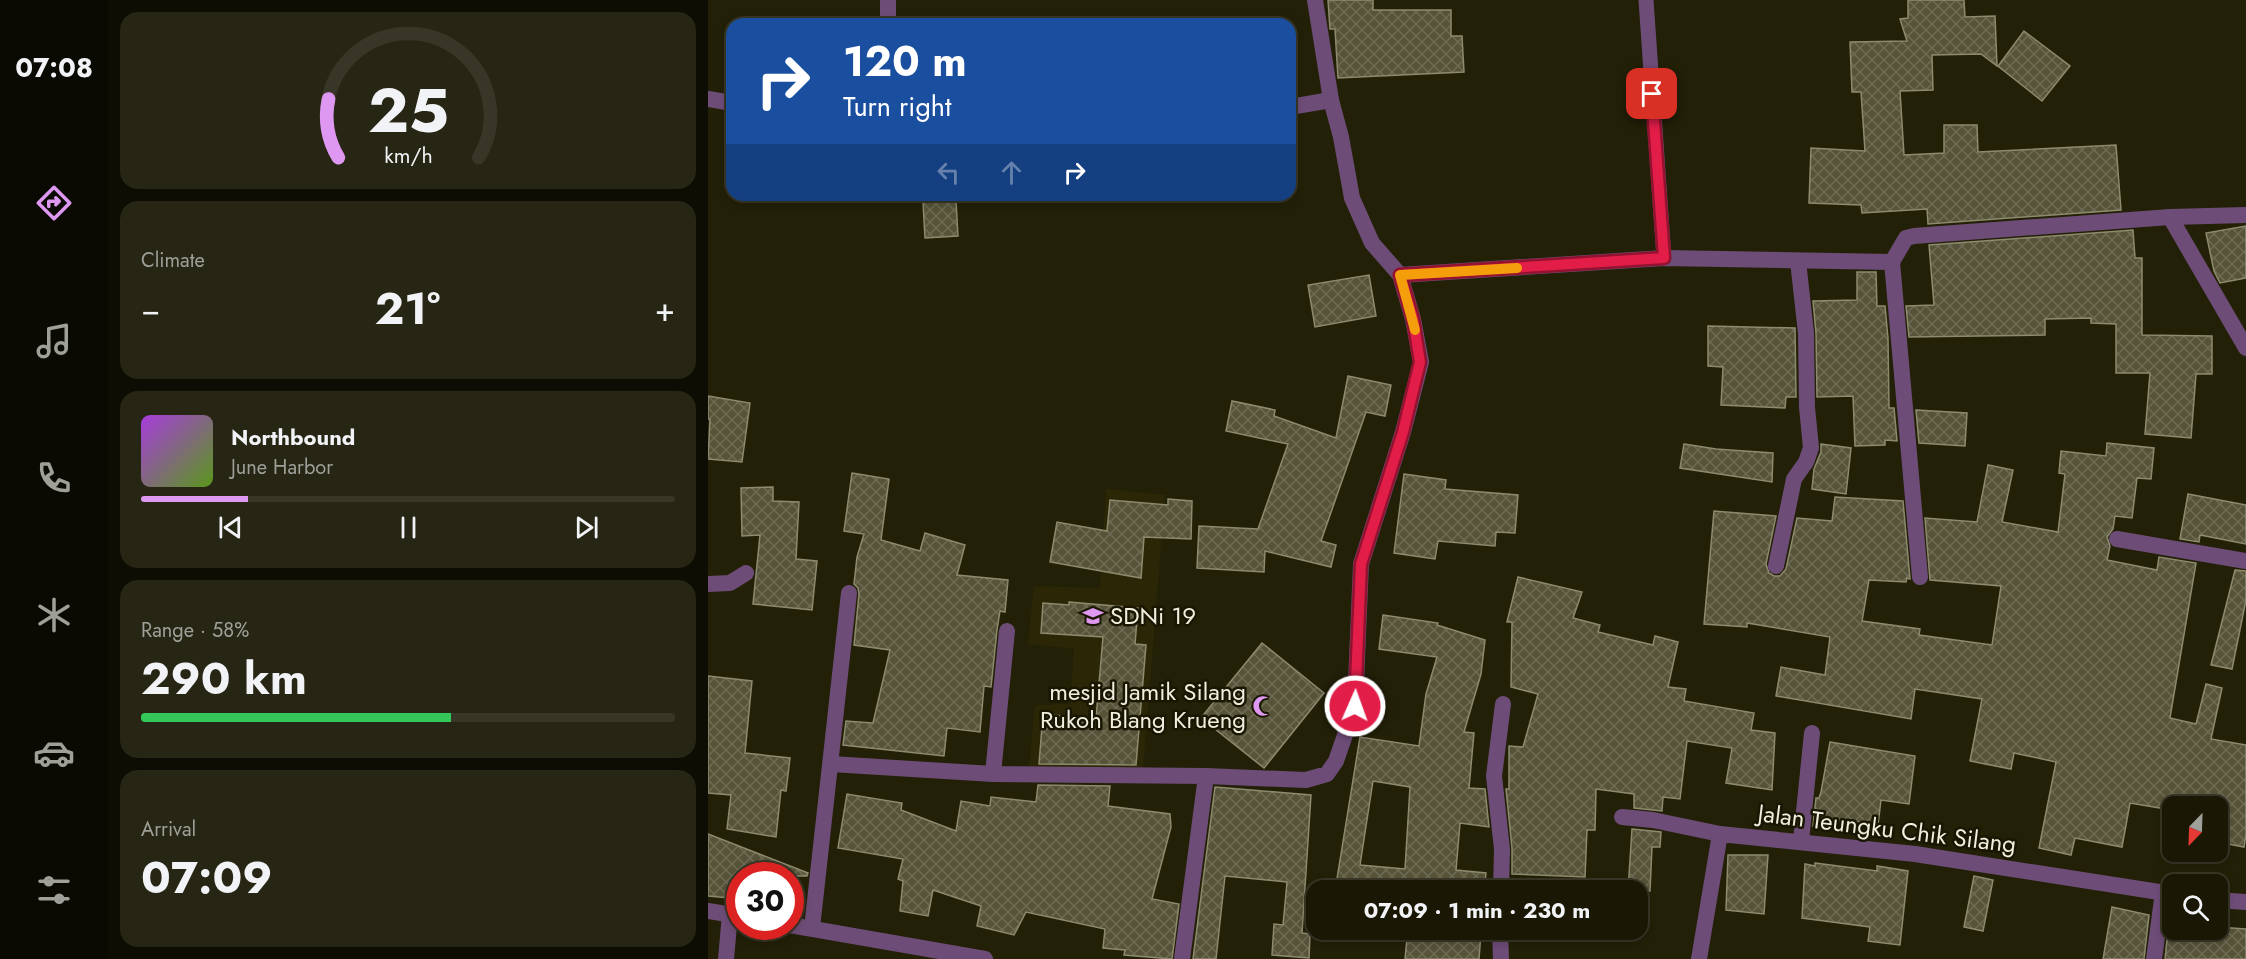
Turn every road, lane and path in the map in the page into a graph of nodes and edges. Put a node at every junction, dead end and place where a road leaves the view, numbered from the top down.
1 (888, 0) edge
2 (1315, 0) edge
3 (1646, 0) edge
4 (888, 18) edge
5 (708, 99) edge
6 (1331, 100) junction
7 (726, 102) edge
8 (1296, 106) edge
9 (2246, 215) edge
10 (2170, 217) junction
11 (1664, 258) junction
12 (1798, 261) junction
13 (1892, 262) junction
14 (1400, 275) junction
15 (2246, 348) edge
16 (2117, 539) dead end
17 (2246, 561) edge
18 (1776, 566) dead end
19 (746, 573) dead end
20 (1920, 577) dead end
21 (708, 584) edge
22 (849, 592) dead end
23 (1007, 631) dead end
24 (1503, 704) dead end
25 (1812, 733) dead end
26 (831, 764) junction
27 (993, 774) junction
28 (1206, 776) junction
29 (1622, 817) dead end
30 (1720, 834) junction
31 (1801, 841) junction
32 (1501, 880) edge
33 (2162, 892) edge
34 (2228, 901) edge
35 (2246, 902) edge
36 (708, 910) edge
37 (726, 913) edge
38 (2162, 921) edge
39 (804, 927) edge
40 (812, 928) junction
41 (730, 940) edge
42 (1500, 940) edge
43 (726, 959) edge
44 (985, 959) edge
45 (1182, 959) edge
46 (1501, 959) edge
47 (1699, 959) edge
48 (2154, 959) edge

1 - 4 street
2 - 6 street
3 - 11 lane
5 - 7 street
6 - 8 street
6 - 14 street
9 - 10 street
10 - 13 street
10 - 15 street
11 - 12 street
11 - 14 street
12 - 13 street
12 - 18 street
13 - 20 street
14 - 28 street
16 - 17 street
19 - 21 street
22 - 26 street
23 - 27 street
24 - 32 street
25 - 31 street
26 - 27 street
26 - 40 street
27 - 28 street
28 - 45 street
29 - 30 street, Jalan Teungku Chik Silang
30 - 31 street, Jalan Teungku Chik Silang
30 - 47 street
31 - 33 street, Jalan Teungku Chik Silang
34 - 35 street
36 - 37 street
38 - 48 street
39 - 40 street
40 - 44 street
41 - 43 street
42 - 46 street

